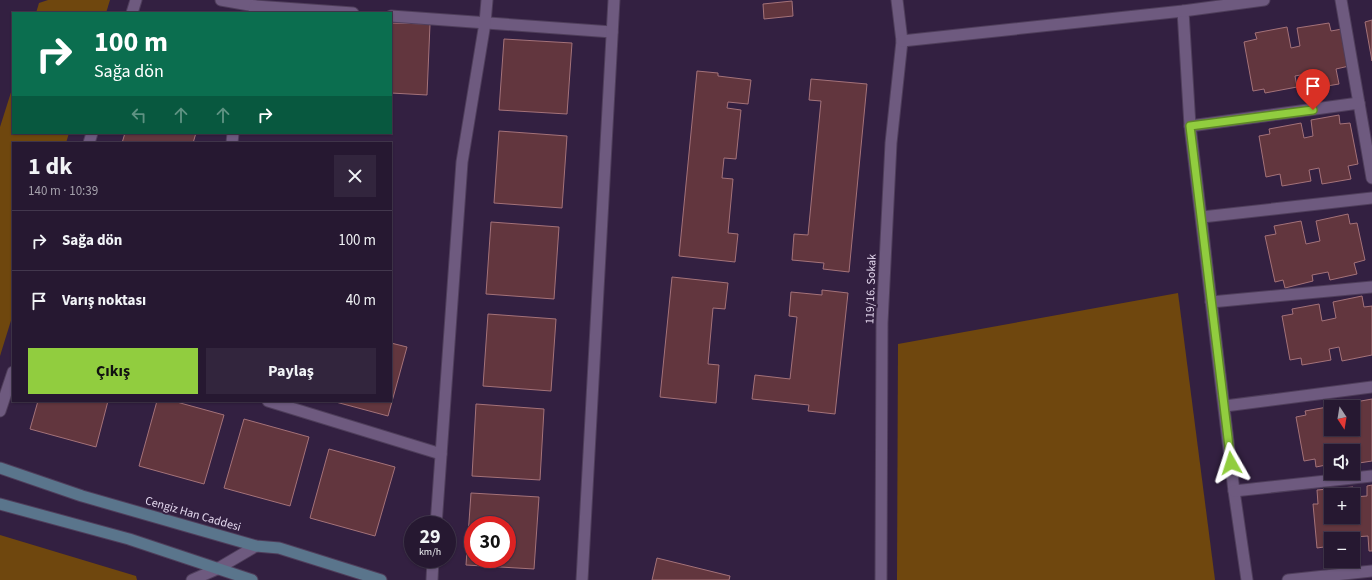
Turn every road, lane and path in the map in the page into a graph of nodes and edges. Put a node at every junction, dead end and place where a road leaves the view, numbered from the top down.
1 (136, 0) edge
2 (221, 0) edge
3 (487, 0) edge
4 (614, 0) edge
5 (898, 0) edge
6 (1264, 0) edge
7 (1342, 0) edge
8 (273, 4) edge
9 (255, 10) edge
10 (1183, 11) junction
11 (132, 12) edge
12 (344, 12) edge
13 (392, 16) edge
14 (485, 23) junction
15 (612, 32) junction
16 (902, 41) junction
17 (1359, 103) junction
18 (1190, 126) junction
19 (1372, 178) edge
20 (1372, 198) edge
21 (1202, 218) junction
22 (1372, 287) edge
23 (1211, 302) junction
24 (12, 375) edge
25 (1372, 387) edge
26 (271, 402) edge
27 (1225, 406) junction
28 (0, 411) edge
29 (441, 454) junction
30 (0, 468) edge
31 (1372, 476) edge
32 (1234, 492) junction
33 (0, 504) edge
34 (437, 516) edge
35 (256, 546) junction
36 (433, 568) edge
37 (217, 569) junction
38 (1372, 572) edge
39 (192, 580) edge
40 (252, 580) edge
41 (381, 580) edge
42 (432, 580) edge
43 (582, 580) edge
44 (881, 580) edge
45 (1247, 580) edge
46 (1288, 580) edge

1 - 11 street
2 - 9 street
3 - 14 street
4 - 15 street
5 - 16 street, 119/16. Sokak
6 - 10 street
7 - 17 street
8 - 9 street
8 - 12 street
10 - 16 street
10 - 18 street
13 - 14 street
14 - 15 street
14 - 29 street
15 - 43 street
16 - 44 street, 119/16. Sokak
17 - 18 street
17 - 19 street
18 - 21 street
20 - 21 street
21 - 23 street
22 - 23 street
23 - 27 street
24 - 28 street
25 - 27 street
26 - 29 street
27 - 32 street
29 - 34 street
30 - 35 main road, Cengiz Han Caddesi
31 - 32 street
32 - 45 street
33 - 37 main road
35 - 37 street
35 - 41 main road, Cengiz Han Caddesi
36 - 42 street
37 - 39 street
37 - 40 main road
38 - 46 street

